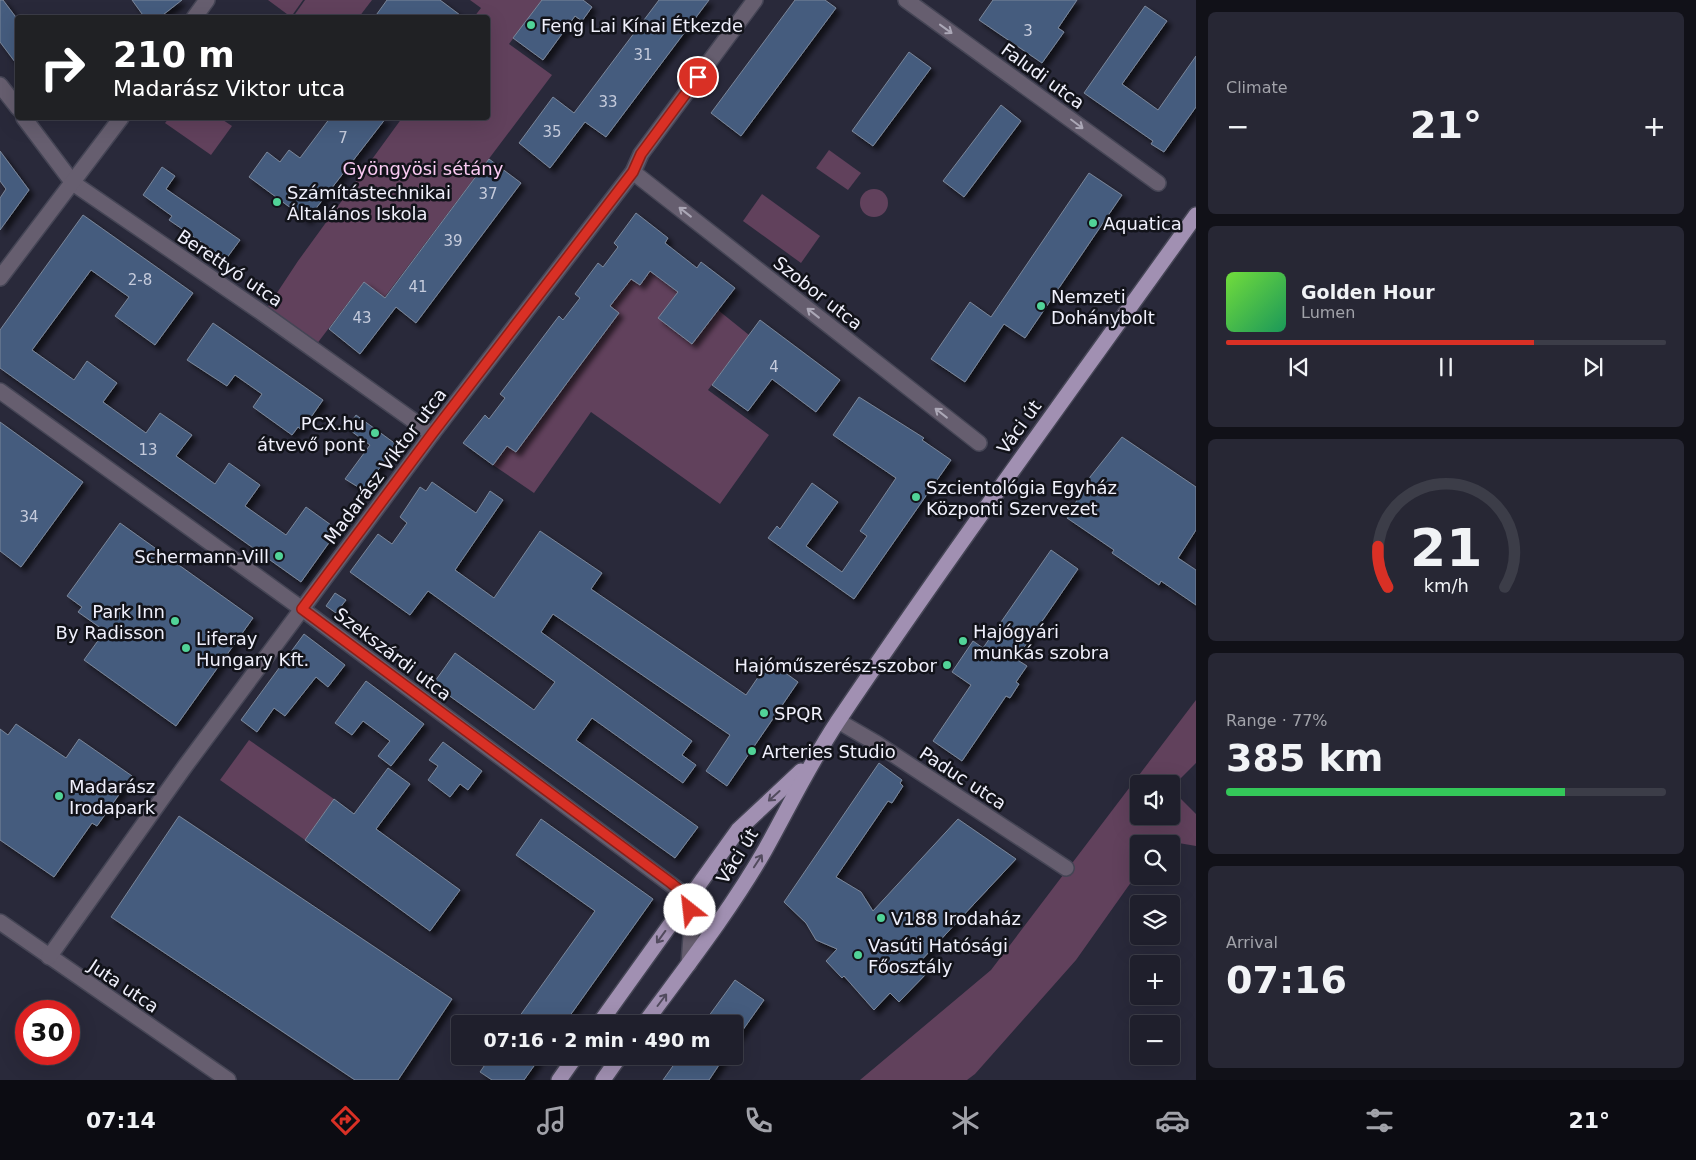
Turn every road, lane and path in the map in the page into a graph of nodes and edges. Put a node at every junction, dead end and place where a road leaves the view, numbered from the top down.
1 (207, 0) edge
2 (755, 0) edge
3 (906, 0) edge
4 (196, 15) edge
5 (0, 85) edge
6 (15, 104) edge
7 (26, 120) edge
8 (120, 120) edge
9 (633, 172) junction
10 (73, 183) junction
11 (1158, 183) dead end
12 (1196, 215) edge
13 (0, 278) edge
14 (0, 391) edge
15 (432, 434) junction
16 (979, 443) dead end
17 (302, 609) junction
18 (838, 721) junction
19 (810, 763) junction
20 (1066, 868) dead end
21 (689, 898) junction
22 (0, 922) edge
23 (50, 957) junction
24 (689, 964) junction
25 (605, 1015) edge
26 (651, 1015) edge
27 (570, 1065) edge
28 (614, 1065) edge
29 (228, 1080) edge
30 (559, 1080) edge
31 (603, 1080) edge

1 - 4 street
2 - 9 street, Madarász Viktor utca
3 -> 11 street, Faludi utca
5 - 6 street
7 - 10 street, Berettyó utca
8 - 10 street
9 - 15 street, Madarász Viktor utca
16 -> 9 street, Szobor utca
10 - 13 street
10 - 15 street, Berettyó utca
12 - 18 main road, Váci út
14 - 17 street, Szekszárdi utca
15 - 17 street, Madarász Viktor utca
17 - 21 street, Szekszárdi utca
17 - 23 street, Madarász Viktor utca
18 - 19 main road, Váci út
18 - 20 street, Paduc utca
19 -> 21 main road, Váci út
24 -> 19 main road, Váci út
21 - 24 street
21 -> 25 main road, Váci út
22 - 23 street, Juta utca
23 - 29 street, Juta utca
26 -> 24 main road, Váci út
27 - 30 main road
28 - 31 main road

